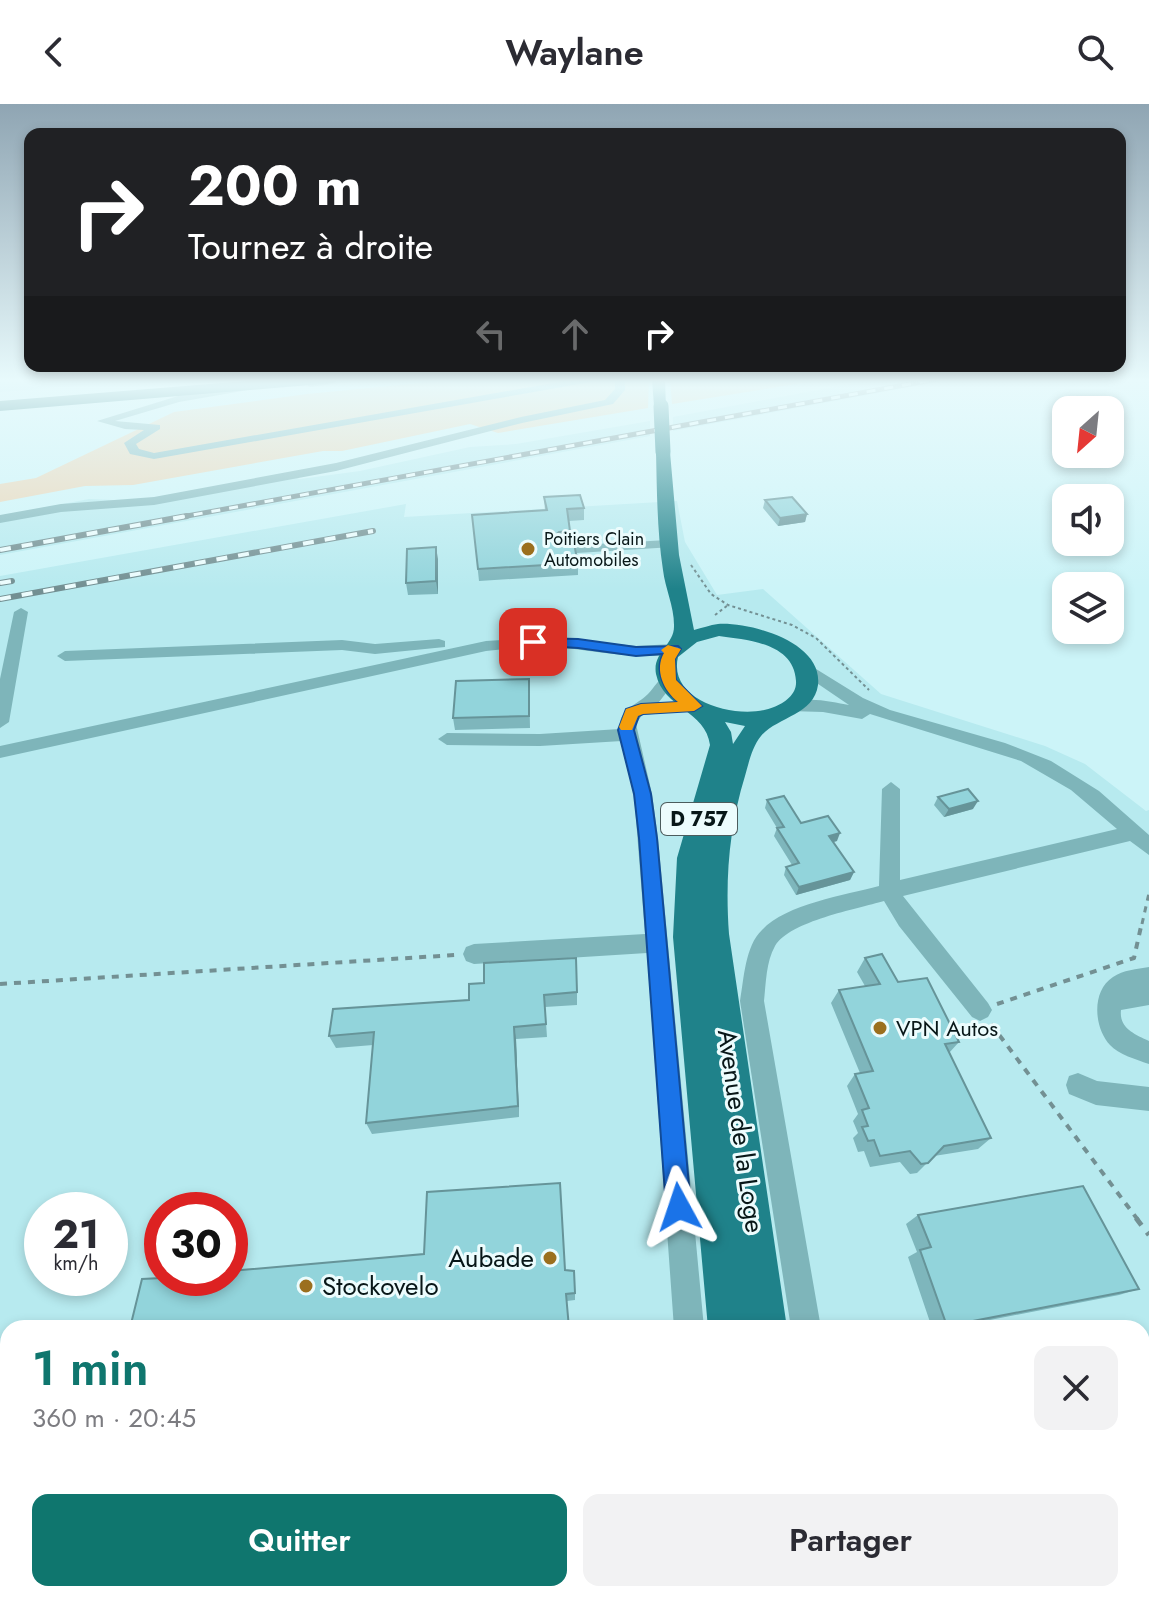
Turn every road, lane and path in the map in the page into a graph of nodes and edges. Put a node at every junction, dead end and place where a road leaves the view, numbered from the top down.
1 (133, 449) edge
2 (195, 449) edge
3 (408, 449) edge
4 (663, 449) edge
5 (132, 504) junction
6 (79, 516) dead end
7 (0, 519) edge
8 (561, 550) edge
9 (676, 555) junction
10 (728, 605) junction
11 (21, 612) dead end
12 (708, 614) junction
13 (742, 630) junction
14 (677, 646) junction
15 (603, 647) junction
16 (452, 652) junction
17 (65, 656) dead end
18 (808, 669) junction
19 (667, 675) junction
20 (873, 693) dead end
21 (795, 707) junction
22 (698, 708) junction
23 (641, 709) junction
24 (767, 718) junction
25 (901, 719) junction
26 (0, 722) edge
27 (627, 735) junction
28 (447, 739) dead end
29 (0, 752) edge
30 (891, 789) dead end
31 (1134, 832) junction
32 (1149, 847) edge
33 (889, 891) junction
34 (1149, 893) edge
35 (686, 938) junction
36 (474, 954) joint
37 (1149, 977) edge
38 (0, 984) edge
39 (1149, 995) edge
40 (1110, 1001) junction
41 (980, 1010) junction
42 (1149, 1053) edge
43 (1078, 1085) dead end
44 (1149, 1099) edge
45 (1149, 1235) edge
46 (689, 1320) edge
47 (727, 1320) edge
48 (765, 1320) edge
49 (805, 1320) edge

1 - 2 street
3 - 5 street
4 - 9 main road, bridge
5 - 6 street
5 - 7 street
8 - 9 street
9 - 10 path
9 - 12 main road
9 - 14 main road
10 - 12 path
10 - 20 path
11 - 26 street
12 - 13 main road
13 - 14 main road
13 - 18 main road
14 - 15 street
14 - 19 main road
15 - 16 street
15 - 19 street
16 - 17 street
16 - 29 street
18 - 21 main road
18 - 25 street
19 - 22 main road
19 - 23 street
21 - 24 main road
21 - 25 street
22 - 23 street
22 - 24 main road
22 - 35 main road, D 757
23 - 27 street
24 - 35 main road, D 757
25 - 31 street
27 - 28 street
27 - 35 street
30 - 33 street
31 - 32 street
31 - 33 street
33 - 41 street
33 - 49 street
34 - 41 path
35 - 36 street
35 - 46 street
35 - 47 main road, Avenue de la Loge / D 757
35 - 48 main road, Avenue de la Loge / D 757
36 - 38 path
37 - 40 street
39 - 40 street
40 - 42 street
41 - 45 path
43 - 44 street

